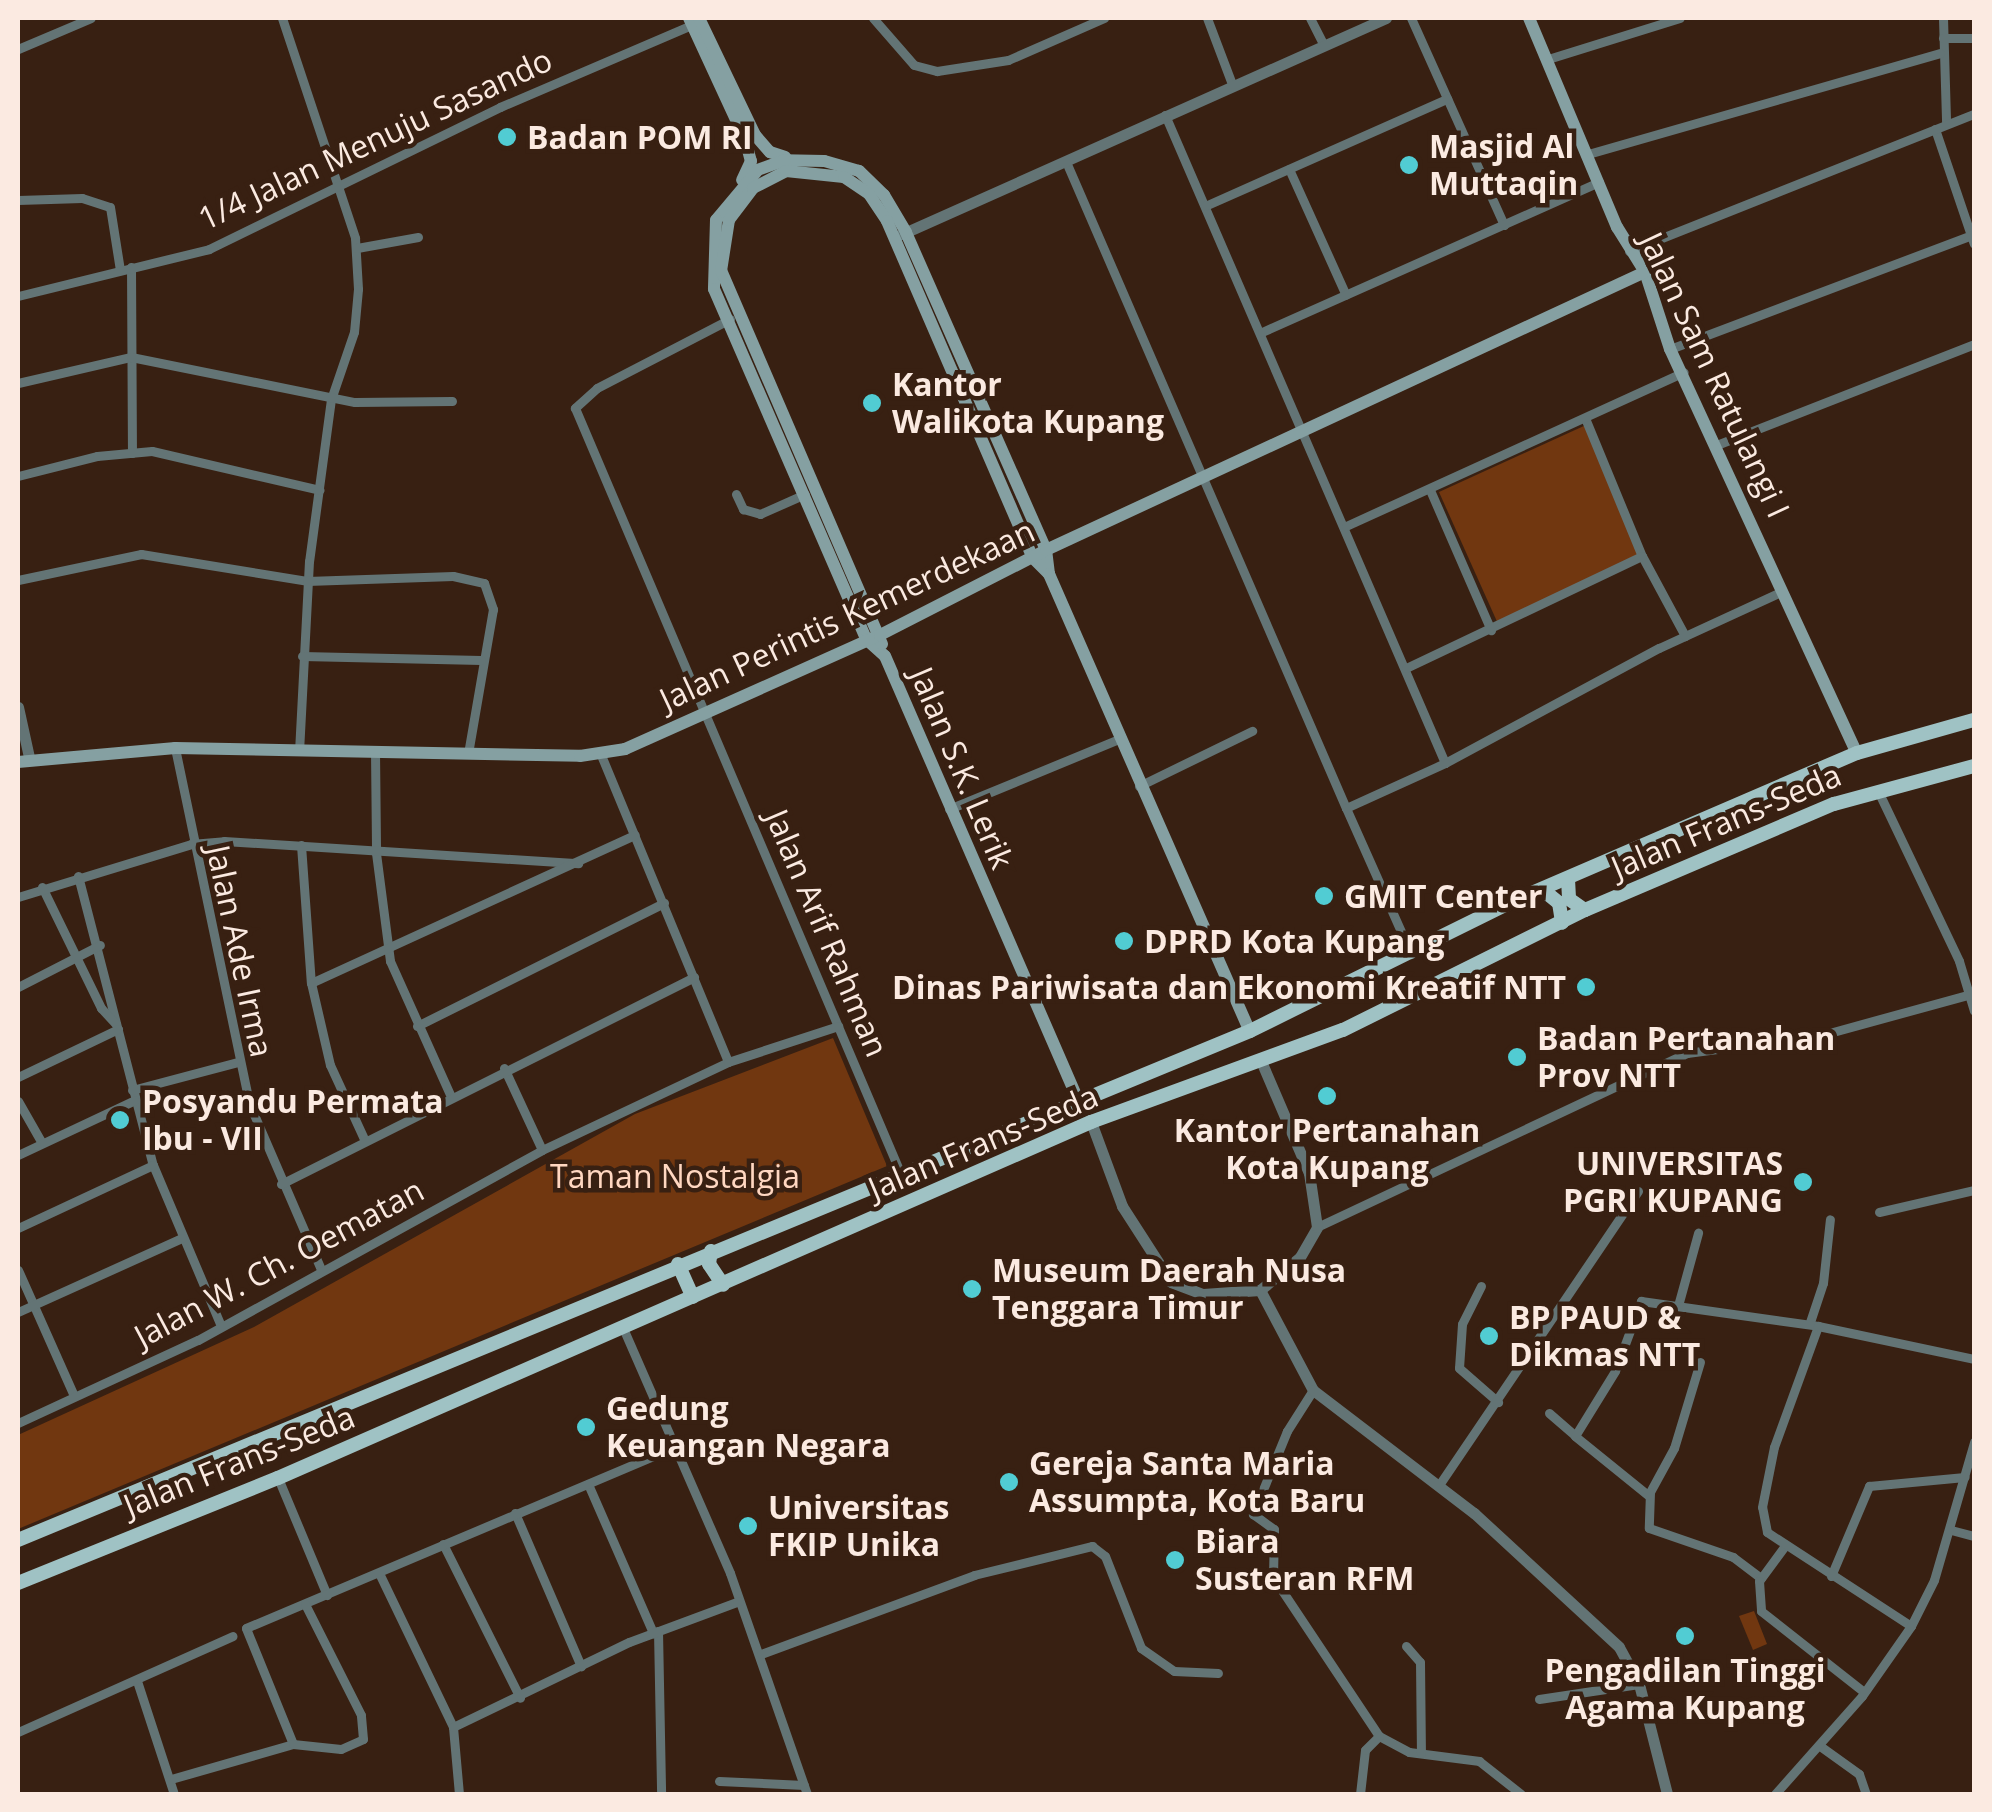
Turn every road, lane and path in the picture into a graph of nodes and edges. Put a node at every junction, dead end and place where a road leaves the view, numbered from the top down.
1 (92, 18) edge
2 (282, 18) edge
3 (873, 18) edge
4 (1104, 18) edge
5 (1207, 18) edge
6 (1310, 18) edge
7 (1386, 18) edge
8 (1411, 18) edge
9 (1529, 18) edge
10 (1680, 18) edge
11 (1943, 18) edge
12 (693, 20) edge
13 (1944, 38) junction
14 (1974, 38) edge
15 (1323, 44) junction
16 (18, 49) edge
17 (1940, 53) junction
18 (1548, 58) junction
19 (1232, 84) junction
20 (1447, 98) junction
21 (1974, 114) edge
22 (1165, 115) junction
23 (1946, 122) junction
24 (1934, 129) junction
25 (1588, 154) junction
26 (803, 160) junction
27 (1067, 164) junction
28 (1289, 168) junction
29 (1599, 182) junction
30 (337, 186) junction
31 (736, 190) junction
32 (18, 200) edge
33 (1206, 206) junction
34 (1504, 225) junction
35 (901, 235) junction
36 (418, 236) dead end
37 (1973, 239) edge
38 (357, 248) junction
39 (1628, 252) junction
40 (125, 268) junction
41 (1644, 272) junction
42 (1346, 295) junction
43 (18, 296) edge
44 (732, 318) junction
45 (1262, 332) junction
46 (1974, 344) edge
47 (1670, 349) junction
48 (952, 355) junction
49 (131, 357) junction
50 (1684, 372) junction
51 (18, 383) edge
52 (332, 399) junction
53 (452, 401) dead end
54 (1585, 418) junction
55 (1305, 428) junction
56 (1714, 446) junction
57 (132, 453) junction
58 (18, 476) edge
59 (1200, 481) junction
60 (320, 490) junction
61 (1430, 490) junction
62 (736, 494) dead end
63 (805, 494) junction
64 (1346, 526) junction
65 (1046, 550) junction
66 (1642, 556) junction
67 (1033, 558) junction
68 (1049, 574) junction
69 (18, 580) edge
70 (307, 581) junction
71 (1786, 589) junction
72 (1490, 630) junction
73 (1685, 636) junction
74 (873, 637) junction
75 (302, 656) junction
76 (481, 660) junction
77 (1406, 668) junction
78 (18, 707) edge
79 (708, 714) junction
80 (1974, 720) edge
81 (1252, 731) dead end
82 (1118, 739) junction
83 (174, 748) junction
84 (299, 751) junction
85 (374, 751) junction
86 (1856, 753) junction
87 (468, 754) junction
88 (601, 755) junction
89 (24, 759) edge
90 (1445, 764) junction
91 (1974, 766) edge
92 (1139, 786) junction
93 (1878, 788) junction
94 (1346, 808) junction
95 (949, 810) junction
96 (636, 835) junction
97 (191, 844) junction
98 (302, 845) junction
99 (376, 853) junction
100 (578, 863) junction
101 (78, 876) junction
102 (1568, 879) junction
103 (42, 887) junction
104 (1543, 890) junction
105 (18, 897) edge
106 (664, 903) junction
107 (1585, 910) junction
108 (1562, 923) junction
109 (100, 945) junction
110 (388, 951) junction
111 (1411, 954) junction
112 (77, 960) junction
113 (694, 977) junction
114 (311, 983) junction
115 (18, 988) edge
116 (1972, 994) edge
117 (1974, 1011) edge
118 (117, 1026) junction
119 (417, 1026) junction
120 (838, 1026) junction
121 (1250, 1030) junction
122 (1261, 1061) junction
123 (238, 1062) junction
124 (728, 1062) junction
125 (504, 1068) junction
126 (18, 1077) edge
127 (133, 1095) junction
128 (451, 1097) junction
129 (1077, 1097) junction
130 (18, 1101) edge
131 (1091, 1122) junction
132 (364, 1141) junction
133 (42, 1143) junction
134 (542, 1150) junction
135 (18, 1155) edge
136 (153, 1165) junction
137 (900, 1172) junction
138 (281, 1184) junction
139 (1974, 1190) edge
140 (1638, 1192) dead end
141 (1879, 1212) dead end
142 (1830, 1219) dead end
143 (18, 1228) edge
144 (1317, 1228) junction
145 (1698, 1233) dead end
146 (182, 1238) junction
147 (711, 1250) junction
148 (678, 1264) junction
149 (321, 1269) junction
150 (18, 1270) edge
151 (724, 1285) junction
152 (1481, 1286) dead end
153 (1260, 1290) junction
154 (693, 1297) junction
155 (1679, 1302) junction
156 (32, 1305) junction
157 (18, 1312) edge
158 (1814, 1324) junction
159 (222, 1326) junction
160 (622, 1328) junction
161 (1974, 1359) edge
162 (1700, 1362) dead end
163 (1313, 1390) junction
164 (74, 1396) junction
165 (1498, 1402) junction
166 (1549, 1413) dead end
167 (18, 1423) edge
168 (1575, 1436) junction
169 (1974, 1442) edge
170 (673, 1448) junction
171 (1965, 1477) junction
172 (278, 1478) junction
173 (588, 1484) junction
174 (1439, 1485) junction
175 (1649, 1496) junction
176 (515, 1513) junction
177 (1951, 1530) junction
178 (1974, 1536) edge
179 (18, 1540) edge
180 (444, 1544) junction
181 (1784, 1547) junction
182 (378, 1573) junction
183 (1831, 1576) junction
184 (1761, 1578) junction
185 (18, 1583) edge
186 (327, 1595) junction
187 (739, 1600) junction
188 (305, 1604) junction
189 (1911, 1626) junction
190 (656, 1632) junction
191 (233, 1636) dead end
192 (1406, 1646) dead end
193 (761, 1654) junction
194 (581, 1666) junction
195 (1218, 1672) dead end
196 (137, 1681) junction
197 (1639, 1684) junction
198 (1864, 1692) junction
199 (520, 1698) junction
200 (1539, 1699) dead end
201 (453, 1727) junction
202 (18, 1732) edge
203 (1380, 1736) junction
204 (293, 1744) junction
205 (1820, 1746) junction
206 (1421, 1753) junction
207 (171, 1779) junction
208 (719, 1781) dead end
209 (806, 1790) edge
210 (174, 1794) edge
211 (460, 1794) edge
212 (661, 1794) edge
213 (1360, 1794) edge
214 (1521, 1794) edge
215 (1668, 1794) edge
216 (1775, 1794) edge
217 (1866, 1794) edge

1 - 16 street
2 - 30 street
3 - 4 street
5 - 19 street
6 - 15 street
7 - 15 street
8 - 20 street
9 - 18 main road, Jalan Sam Ratulangi I
10 - 18 street
11 - 13 street
12 - 26 main road
12 - 30 street, 1/4 Jalan Menuju Sasando
12 - 31 main road
13 - 14 street
13 - 17 street
15 - 19 street
17 - 23 street
17 - 25 street
18 - 25 main road, Jalan Sam Ratulangi I
19 - 22 street
20 - 28 street
20 - 34 street
21 - 23 street
22 - 27 street
22 - 33 street
23 - 24 street
24 - 37 street
24 - 39 street
25 - 29 main road, Jalan Sam Ratulangi I
26 - 31 main road
26 - 35 main road
27 - 35 street
27 - 59 street
28 - 33 street
28 - 42 street
29 - 34 street
29 - 39 main road, Jalan Sam Ratulangi I
30 - 38 street
30 - 40 street, 1/4 Jalan Menuju Sasando
31 - 44 main road
32 - 40 street
33 - 45 street
34 - 42 street
35 - 44 main road
35 - 48 main road
36 - 38 street
37 - 47 street
38 - 52 street
39 - 41 main road, Jalan Sam Ratulangi I
40 - 43 street, 1/4 Jalan Menuju Sasando
40 - 49 street
41 - 47 main road, Jalan Sam Ratulangi I
41 - 55 main road, Jalan Perintis Kemerdekaan
42 - 45 street
44 - 63 main road
44 - 74 main road
44 - 79 street, Jalan Arif Rahman
45 - 55 street
46 - 56 street
47 - 50 main road, Jalan Sam Ratulangi I
48 - 65 main road
48 - 67 main road
49 - 51 street
49 - 52 street
49 - 57 street
50 - 54 street
50 - 56 main road, Jalan Sam Ratulangi I
52 - 53 street
52 - 60 street
54 - 61 street
54 - 66 street
55 - 59 main road, Jalan Perintis Kemerdekaan
55 - 64 street
56 - 71 main road, Jalan Sam Ratulangi I
57 - 58 street
57 - 60 street
59 - 65 main road, Jalan Perintis Kemerdekaan
59 - 94 street
60 - 70 street
61 - 64 street
61 - 72 street
62 - 63 street
63 - 74 main road
64 - 77 street
65 - 67 main road, Jalan Perintis Kemerdekaan
65 - 68 main road
66 - 72 street
66 - 73 street
67 - 68 main road
67 - 74 main road, Jalan Perintis Kemerdekaan
68 - 82 main road
69 - 70 street
70 - 75 street
70 - 76 street
71 - 73 street
71 - 86 main road, Jalan Sam Ratulangi I
72 - 77 street
73 - 90 street
74 - 79 main road, Jalan Perintis Kemerdekaan
74 - 95 main road, Jalan S.K. Lerik
75 - 76 street
75 - 84 street
76 - 87 street
77 - 90 street
78 - 89 street
79 - 88 main road, Jalan Perintis Kemerdekaan
79 - 120 street, Jalan Arif Rahman
80 - 86 main road, Jalan Frans-Seda
81 - 92 street
82 - 92 main road
82 - 95 street
83 - 84 main road, Jalan Perintis Kemerdekaan
83 - 89 main road, Jalan Perintis Kemerdekaan
83 - 97 street, Jalan Ade Irma
84 - 85 main road, Jalan Perintis Kemerdekaan
85 - 87 main road, Jalan Perintis Kemerdekaan
85 - 99 street
86 - 102 main road, Jalan Frans-Seda
87 - 88 main road, Jalan Perintis Kemerdekaan
88 - 96 street
90 - 94 street
91 - 93 main road, Jalan Frans-Seda
92 - 121 main road
93 - 107 main road, Jalan Frans-Seda
93 - 116 street
94 - 111 street
95 - 129 main road, Jalan S.K. Lerik
96 - 100 street
96 - 106 street
97 - 98 street
97 - 101 street
97 - 123 street, Jalan Ade Irma
98 - 99 street
98 - 114 street
99 - 100 street
99 - 110 street
100 - 110 street
101 - 103 street
101 - 109 street
102 - 104 main road, Jalan Frans-Seda
102 - 107 main road
103 - 105 street
103 - 112 street
104 - 108 main road
104 - 111 main road, Jalan Frans-Seda
106 - 113 street
106 - 119 street
107 - 108 main road, Jalan Frans-Seda
108 - 122 main road, Jalan Frans-Seda
109 - 112 street
109 - 118 street
110 - 114 street
110 - 119 street
111 - 121 main road, Jalan Frans-Seda
112 - 115 street
112 - 118 street
113 - 124 street
113 - 125 street
114 - 132 street
116 - 117 street
116 - 144 street
118 - 126 street
118 - 127 street
119 - 128 street
120 - 124 street, Jalan W. Ch. Oematan
120 - 137 street, Jalan Arif Rahman
121 - 129 main road, Jalan Frans-Seda
122 - 131 main road, Jalan Frans-Seda
122 - 144 street
123 - 127 street
123 - 138 street, Jalan Ade Irma
124 - 134 street, Jalan W. Ch. Oematan
125 - 128 street
125 - 134 street
127 - 133 street
127 - 136 street
128 - 132 street
129 - 137 main road, Jalan Frans-Seda
130 - 133 street
131 - 151 main road, Jalan Frans-Seda
131 - 153 street
132 - 138 street
133 - 135 street
134 - 149 street, Jalan W. Ch. Oematan
136 - 143 street
136 - 146 street
137 - 147 main road, Jalan Frans-Seda
138 - 149 street, Jalan Ade Irma
139 - 141 street
140 - 165 street
142 - 158 street
144 - 153 street
145 - 155 street
146 - 156 street
146 - 159 street
147 - 148 main road, Jalan Frans-Seda
147 - 151 main road
148 - 154 main road
148 - 179 main road, Jalan Frans-Seda
149 - 159 street, Jalan W. Ch. Oematan
150 - 156 street
151 - 154 main road, Jalan Frans-Seda
152 - 165 street
153 - 163 street
154 - 160 main road, Jalan Frans-Seda
155 - 158 street
155 - 168 street
156 - 157 street
156 - 164 street
158 - 161 street
158 - 181 street
159 - 164 street, Jalan W. Ch. Oematan
160 - 170 street
160 - 172 main road, Jalan Frans-Seda
162 - 175 street
163 - 174 street
163 - 203 street
164 - 167 street, Jalan W. Ch. Oematan
165 - 174 street
166 - 168 street
168 - 175 street
169 - 171 street
170 - 173 street
170 - 187 street
171 - 177 street
171 - 183 street
172 - 185 main road, Jalan Frans-Seda
172 - 186 street
173 - 176 street
173 - 190 street
174 - 197 street
175 - 184 street
176 - 180 street
176 - 194 street
177 - 178 street
177 - 189 street
180 - 182 street
180 - 199 street
181 - 183 street
181 - 184 street
182 - 186 street
182 - 201 street
183 - 189 street
184 - 198 street
186 - 188 street
187 - 190 street
187 - 193 street
188 - 204 street
188 - 204 street
189 - 198 street
190 - 194 street
190 - 212 street
191 - 196 street
192 - 206 street
193 - 195 street
193 - 209 street
194 - 199 street
196 - 202 street
196 - 207 street
197 - 200 street
197 - 215 street
198 - 205 street
199 - 201 street
201 - 211 street
203 - 206 street
203 - 213 street
204 - 207 street
205 - 216 street
205 - 217 street
206 - 214 street
207 - 210 street
208 - 209 street

